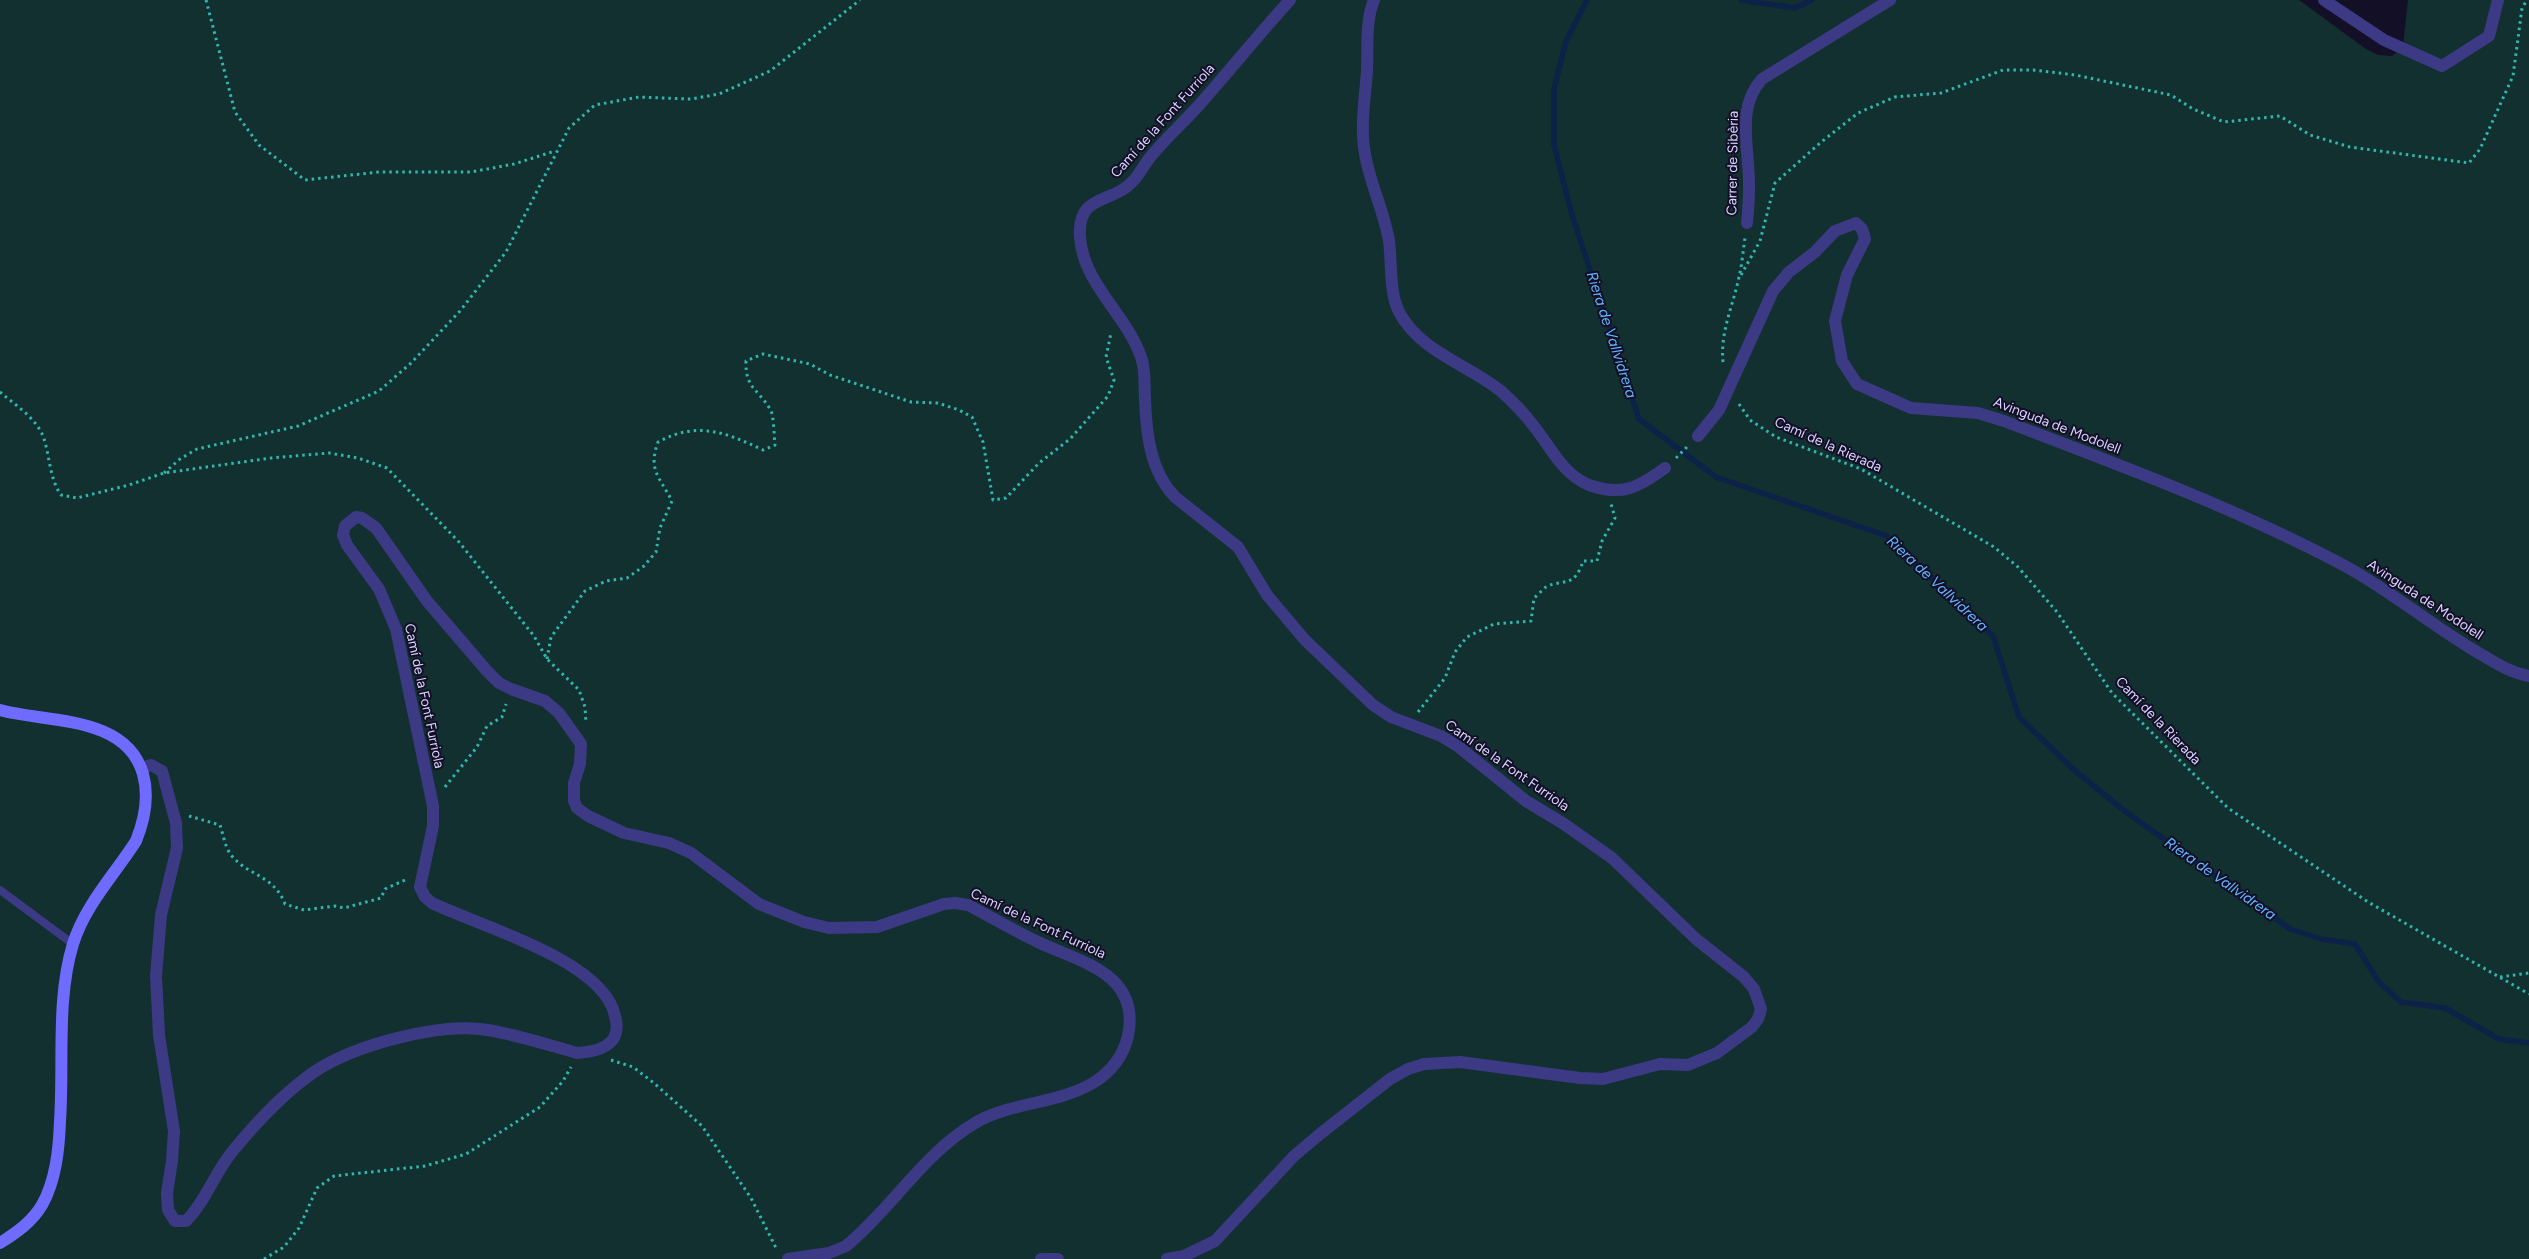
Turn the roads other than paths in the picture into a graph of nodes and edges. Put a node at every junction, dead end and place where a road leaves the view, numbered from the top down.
1 (1290, 0) edge
2 (1374, 0) edge
3 (1890, 0) edge
4 (2324, 0) edge
5 (2498, 0) edge
6 (1747, 223) road end
7 (1698, 436) road end
8 (1665, 468) road end
9 (2529, 676) edge
10 (0, 710) edge
11 (141, 768) junction
12 (0, 890) edge
13 (73, 944) junction
14 (0, 1243) edge
15 (788, 1259) edge
16 (1041, 1259) edge
17 (1058, 1259) edge
18 (1167, 1259) edge

1 - 18 street, Camí de la Font Furriola
2 - 8 street
3 - 6 street, Carrer de Sibèria
4 - 5 street
7 - 9 street, Avinguda de Modolell
10 - 11 main road
11 - 13 main road
11 - 15 street, Camí de la Font Furriola
12 - 13 lane
13 - 14 main road
16 - 17 street

